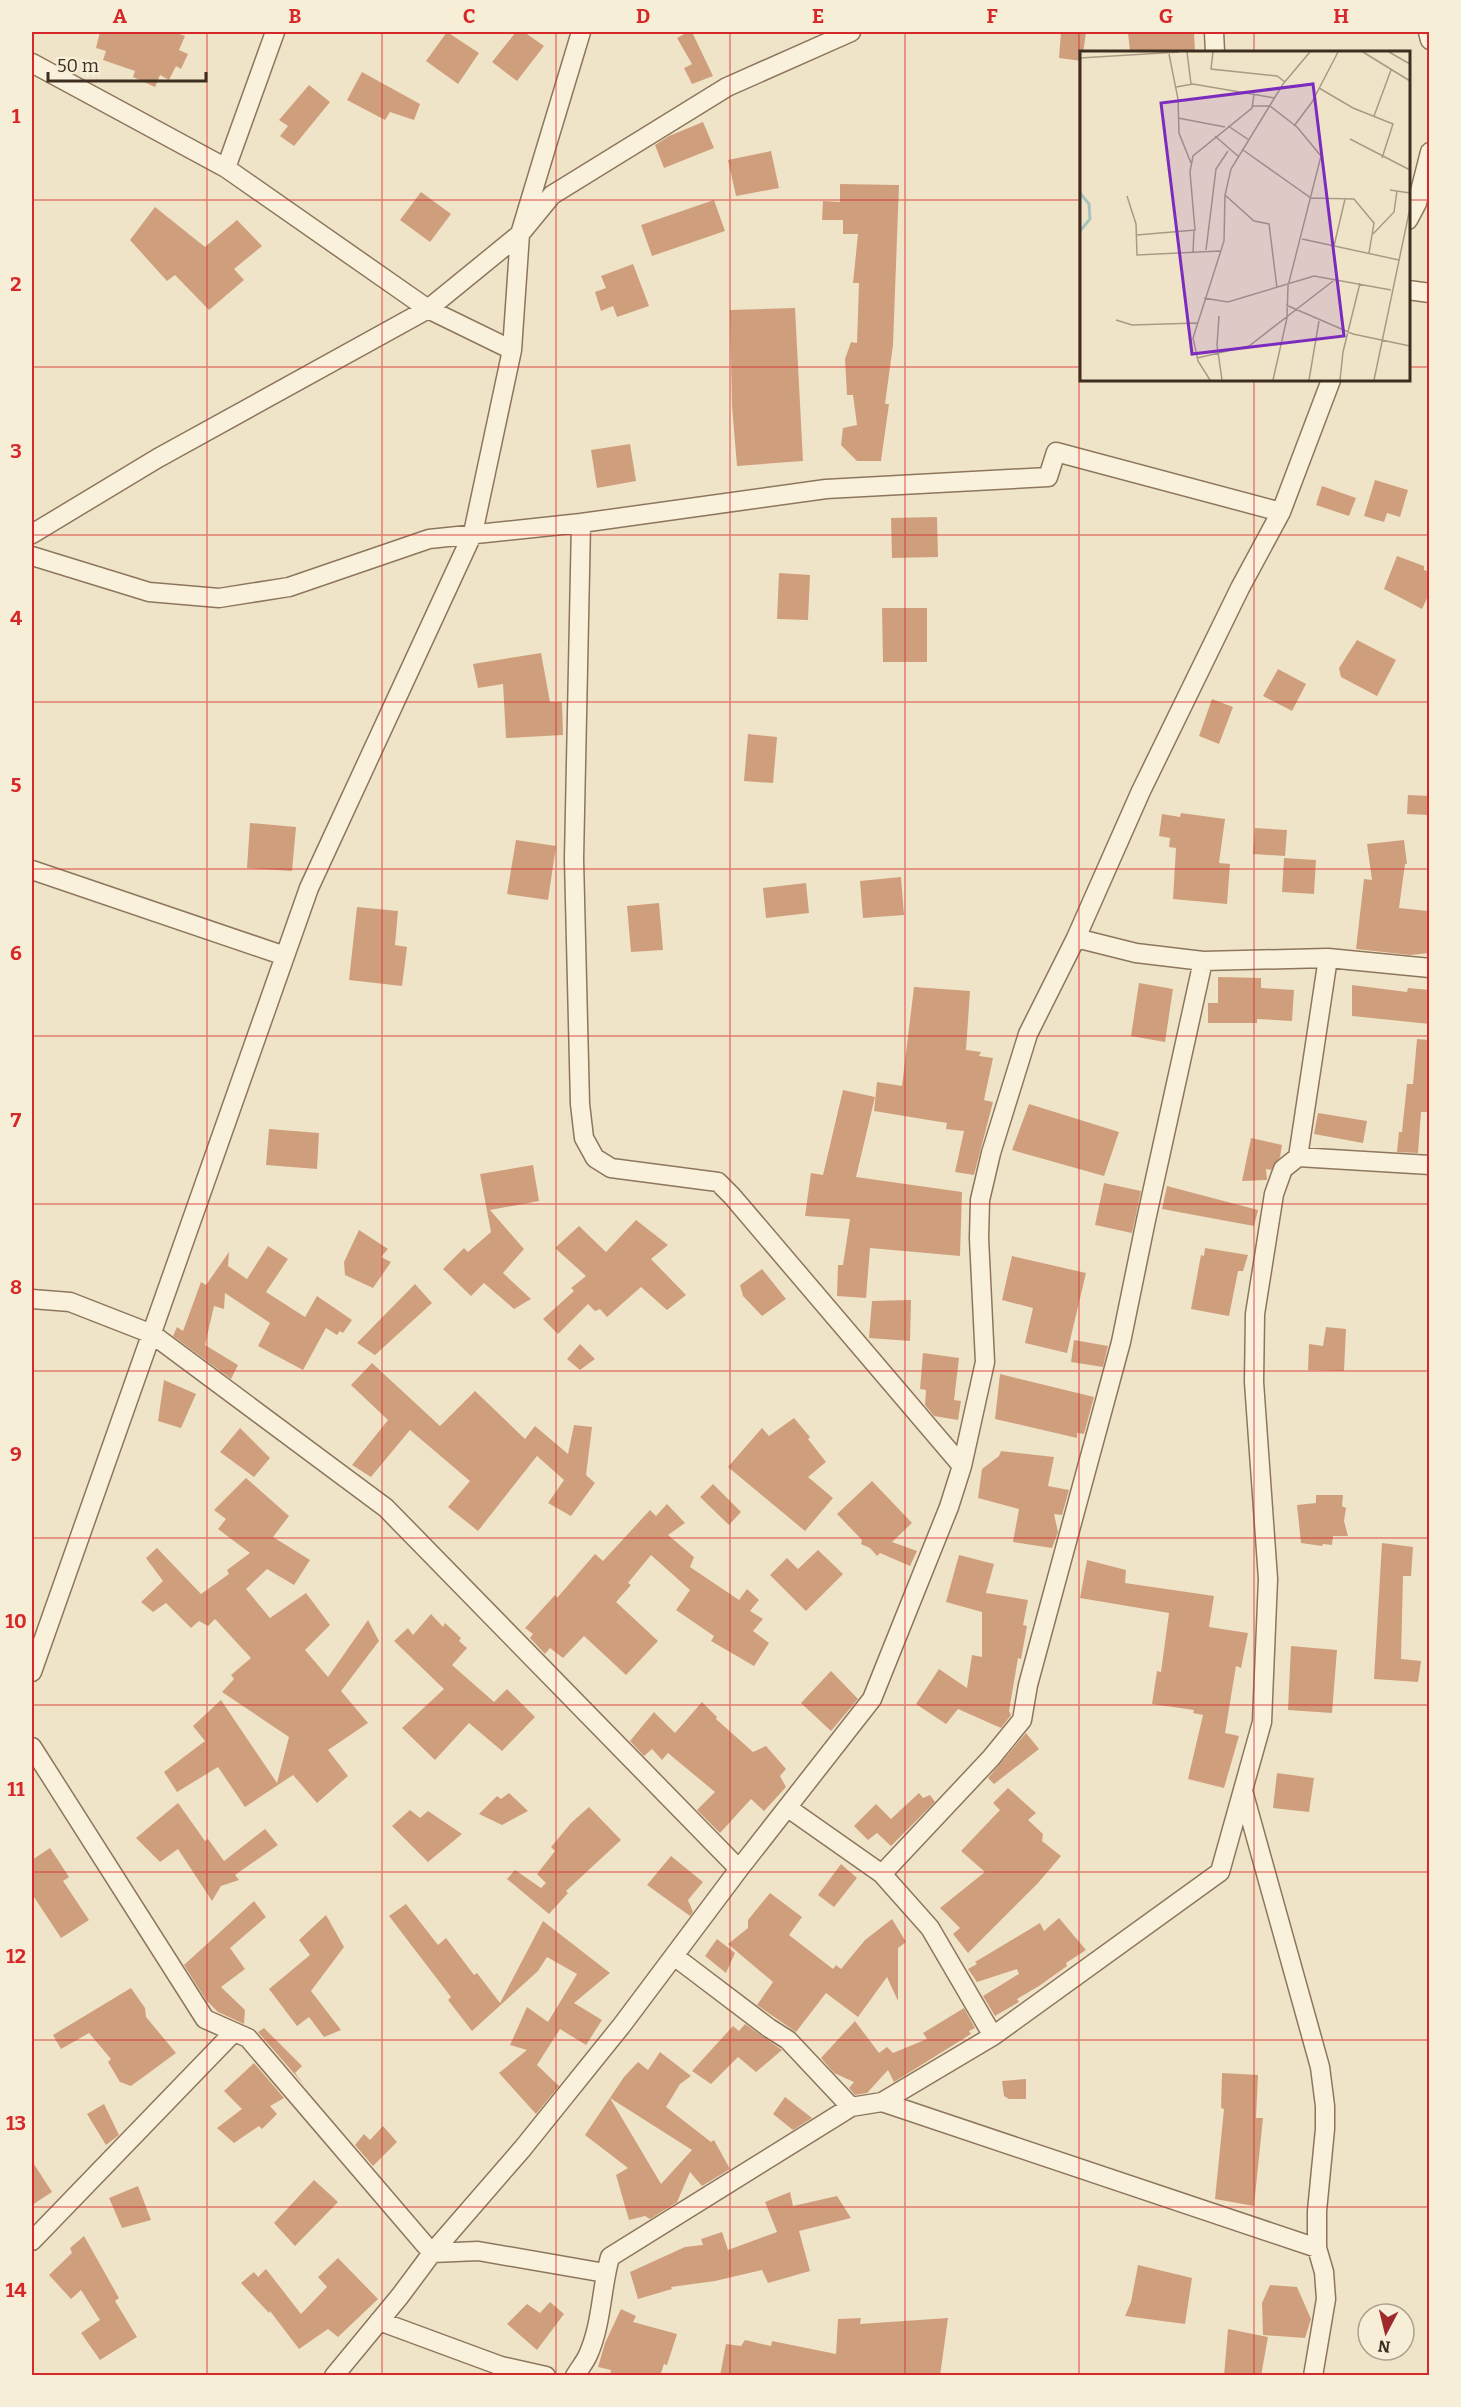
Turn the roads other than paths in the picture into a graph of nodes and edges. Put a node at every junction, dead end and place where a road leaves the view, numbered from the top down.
1 (275, 32) edge
2 (581, 32) edge
3 (851, 32) edge
4 (1214, 32) edge
5 (1428, 32) edge
6 (1430, 40) edge
7 (1215, 51) edge
8 (32, 63) edge
9 (1430, 152) edge
10 (226, 168) junction
11 (1410, 216) edge
12 (520, 234) junction
13 (1410, 290) edge
14 (1430, 292) edge
15 (428, 309) junction
16 (512, 350) junction
17 (1331, 381) edge
18 (1281, 512) junction
19 (580, 523) junction
20 (473, 533) junction
21 (32, 534) edge
22 (32, 556) edge
23 (32, 870) edge
24 (1076, 938) junction
25 (285, 956) junction
26 (1328, 958) junction
27 (1203, 961) junction
28 (1430, 968) edge
29 (1298, 1157) junction
30 (1430, 1165) edge
31 (32, 1299) edge
32 (152, 1334) junction
33 (962, 1466) junction
34 (32, 1672) edge
35 (32, 1747) edge
36 (1243, 1791) junction
37 (788, 1808) junction
38 (740, 1869) junction
39 (882, 1874) junction
40 (674, 1956) junction
41 (232, 2033) junction
42 (993, 2036) junction
43 (882, 2102) junction
44 (851, 2107) junction
45 (32, 2241) edge
46 (1317, 2247) junction
47 (432, 2253) junction
48 (605, 2273) junction
49 (379, 2321) junction
50 (334, 2376) edge
51 (546, 2376) edge
52 (575, 2376) edge
53 (1313, 2376) edge

1 - 10 street
2 - 12 street
3 - 12 street
4 - 7 street
5 - 6 street
8 - 10 street
9 - 11 street
10 - 15 street
12 - 15 street
12 - 16 street
13 - 14 street
15 - 16 street
15 - 21 street
16 - 20 street
17 - 18 street
18 - 19 street
18 - 24 street
19 - 20 street
19 - 33 street
20 - 22 street
20 - 25 street
23 - 25 street
24 - 27 street
24 - 33 street
25 - 32 street
26 - 27 street
26 - 28 street
26 - 29 street
27 - 39 street
29 - 30 street
29 - 36 street
31 - 32 street
32 - 34 street
32 - 38 street
33 - 37 street
35 - 41 street
36 - 42 street
36 - 46 street
37 - 38 street
37 - 39 street
38 - 40 street
39 - 42 street
40 - 44 street
40 - 47 street
41 - 45 street
41 - 47 street
42 - 43 street
43 - 44 street
43 - 46 street
44 - 48 street
46 - 53 street
47 - 48 street
47 - 49 street
48 - 52 street
49 - 50 street
49 - 51 street

